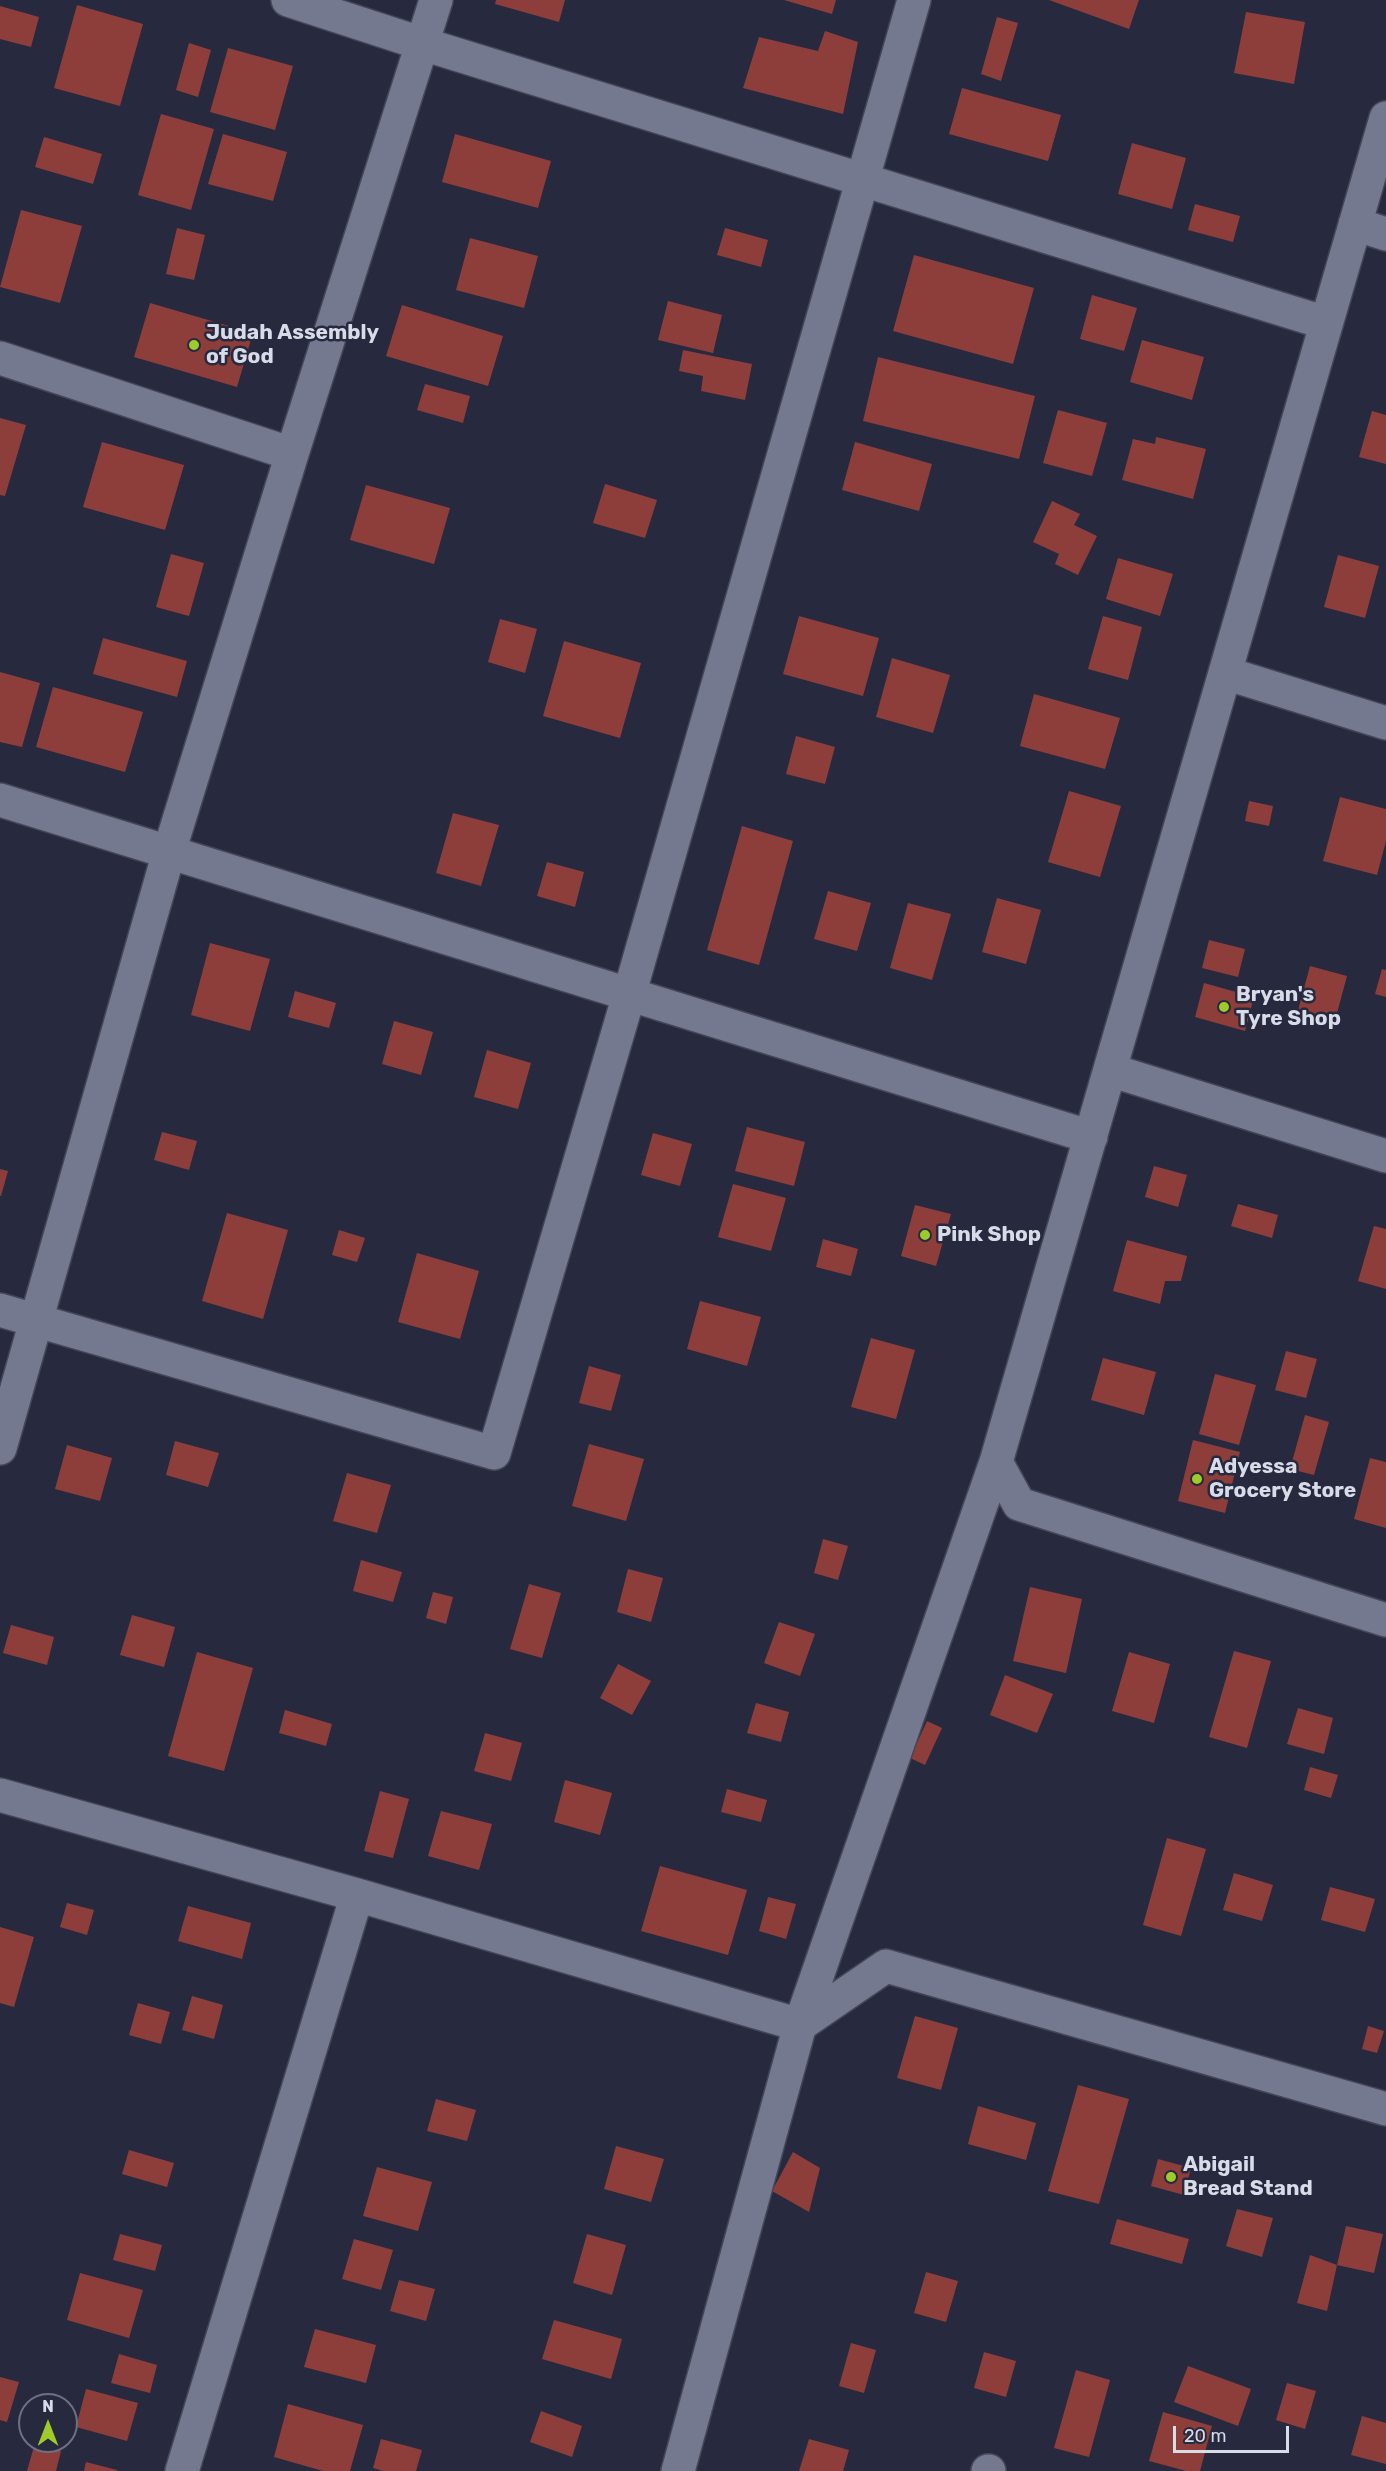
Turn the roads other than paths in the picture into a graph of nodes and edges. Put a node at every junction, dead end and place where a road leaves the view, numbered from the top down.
1 (288, 0) edge
2 (436, 0) edge
3 (914, 0) edge
4 (423, 44) junction
5 (1386, 118) edge
6 (862, 180) junction
7 (1355, 224) junction
8 (1386, 234) edge
9 (1326, 323) junction
10 (0, 358) edge
11 (292, 454) junction
12 (1225, 673) junction
13 (1386, 723) edge
14 (0, 800) edge
15 (169, 852) junction
16 (629, 995) junction
17 (1110, 1070) junction
18 (1090, 1137) junction
19 (1386, 1156) edge
20 (0, 1310) edge
21 (36, 1322) junction
22 (0, 1448) edge
23 (996, 1462) junction
24 (1386, 1620) edge
25 (0, 1795) edge
26 (357, 1895) junction
27 (800, 2025) junction
28 (1386, 2109) edge
29 (182, 2471) edge
30 (678, 2471) edge

1 - 4 street
2 - 4 street
3 - 6 street
4 - 6 street
4 - 11 street
5 - 7 street
6 - 9 street
6 - 16 street
7 - 8 street
7 - 9 street
9 - 12 street
10 - 11 street
11 - 15 street
12 - 13 street
12 - 17 street
14 - 15 street
15 - 16 street
15 - 21 street
16 - 18 street
16 - 21 street
17 - 18 street
17 - 19 street
18 - 23 street
20 - 21 street
21 - 22 street
23 - 24 street
23 - 27 street
25 - 26 street
26 - 27 street
26 - 29 street
27 - 28 street
27 - 30 street

